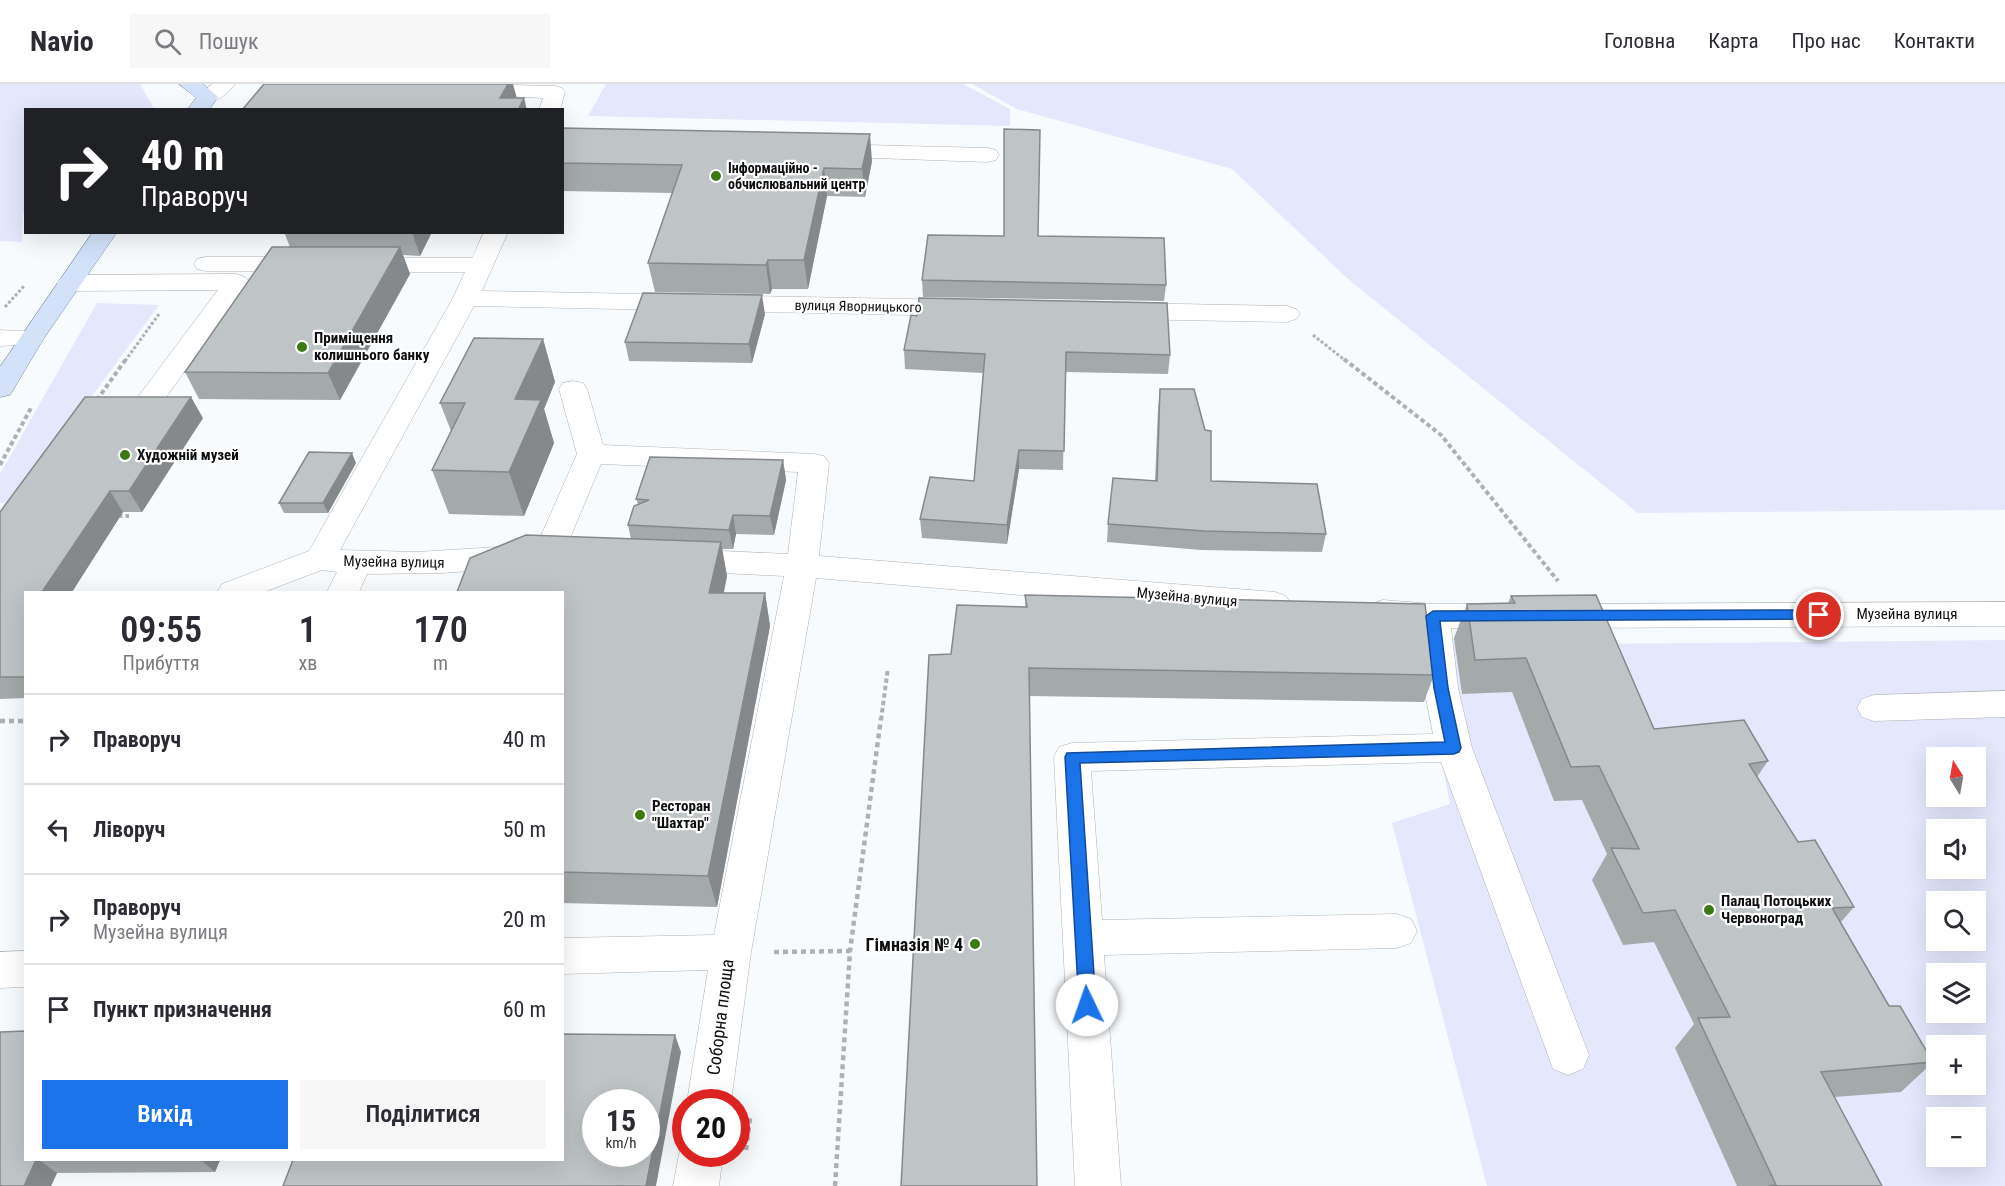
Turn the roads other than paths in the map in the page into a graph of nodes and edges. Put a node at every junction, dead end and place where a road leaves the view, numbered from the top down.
1 (189, 84) edge
2 (225, 84) edge
3 (450, 90) edge
4 (202, 103) edge
5 (550, 108) edge
6 (799, 150) edge
7 (988, 155) dead end
8 (495, 234) edge
9 (97, 235) edge
10 (198, 264) dead end
11 (481, 265) junction
12 (70, 283) junction
13 (466, 298) junction
14 (989, 308) edge
15 (1096, 310) edge
16 (1287, 314) road end
17 (0, 338) edge
18 (31, 338) junction
19 (0, 389) edge
20 (573, 389) dead end
21 (149, 401) edge
22 (591, 454) junction
23 (549, 554) junction
24 (584, 555) edge
25 (320, 559) junction
26 (653, 559) edge
27 (356, 564) junction
28 (802, 566) junction
29 (236, 591) edge
30 (343, 591) edge
31 (1302, 606) edge
32 (1349, 610) edge
33 (2005, 614) edge
34 (1433, 616) junction
35 (2005, 704) edge
36 (1874, 708) dead end
37 (1454, 748) junction
38 (1396, 931) dead end
39 (1083, 938) junction
40 (731, 952) junction
41 (564, 956) edge
42 (24, 969) edge
43 (0, 970) edge
44 (1568, 1055) dead end
45 (711, 1089) edge
46 (699, 1167) edge
47 (696, 1186) edge
48 (1098, 1186) edge

1 - 4 main road
2 - 4 street
3 - 5 street
6 - 7 street
8 - 11 street, Музейна вулиця
9 - 12 main road
10 - 11 street
11 - 13 street, Музейна вулиця
12 - 18 main road
12 - 21 street
13 - 14 street, вулиця Яворницького
13 - 25 street, Музейна вулиця
15 - 16 street
17 - 18 street
18 - 19 main road
20 - 22 street
22 - 23 street
22 - 28 street
23 - 24 street, Музейна вулиця
23 - 27 street, Музейна вулиця
25 - 27 street, Музейна вулиця
25 - 29 street
26 - 28 street, Музейна вулиця
27 - 30 street
28 - 31 street, Музейна вулиця
28 - 40 street
32 - 34 street, Музейна вулиця
33 - 34 street, Музейна вулиця
34 - 37 street
35 - 36 street
37 - 39 street
37 - 44 street
38 - 39 street
39 - 48 street
40 - 41 street, Соборна площа
40 - 45 street, Соборна площа
42 - 43 street
46 - 47 street

